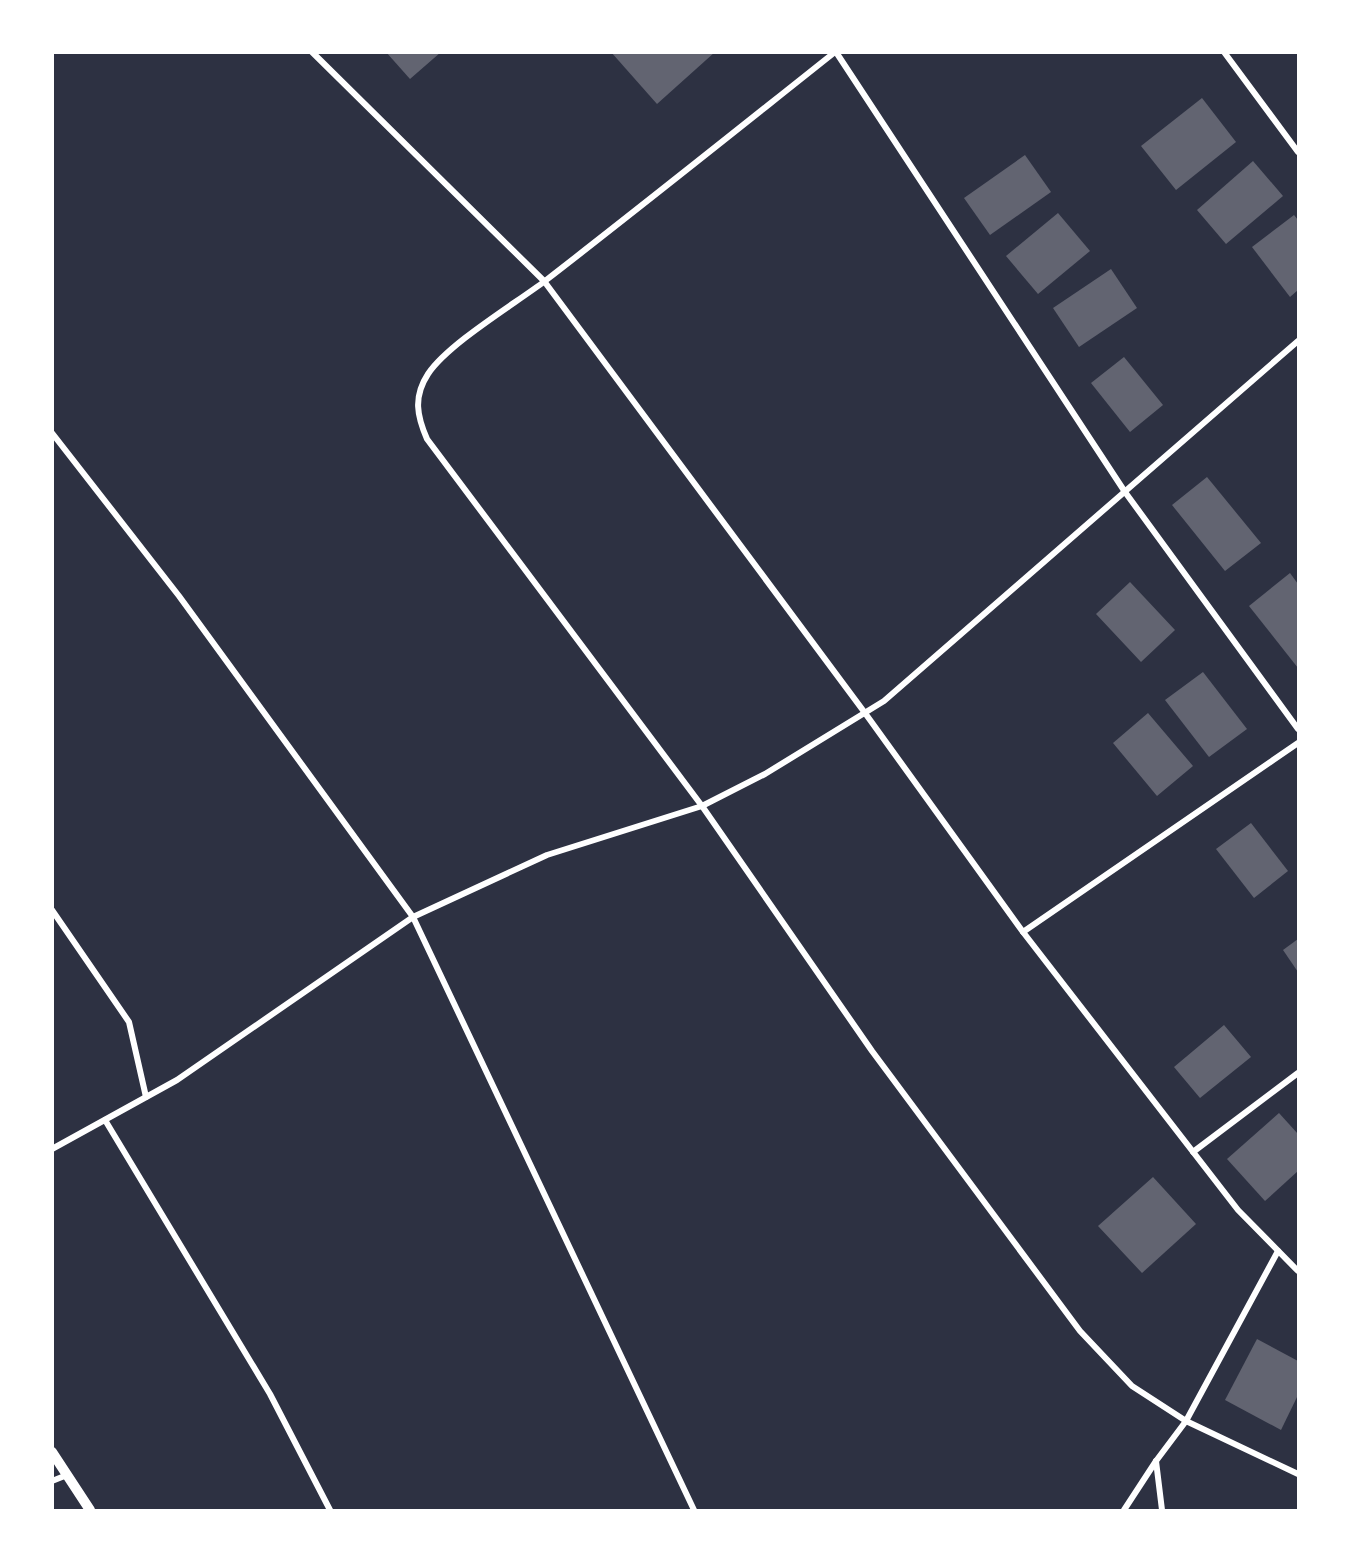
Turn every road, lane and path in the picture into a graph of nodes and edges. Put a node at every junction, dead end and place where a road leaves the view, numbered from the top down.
1 (312, 52) edge
2 (836, 52) edge
3 (1224, 52) edge
4 (1299, 152) edge
5 (544, 281) junction
6 (1299, 341) edge
7 (52, 433) edge
8 (1125, 492) junction
9 (865, 713) junction
10 (1299, 729) edge
11 (1299, 743) edge
12 (702, 806) junction
13 (52, 910) edge
14 (413, 917) junction
15 (1023, 932) junction
16 (1299, 1073) edge
17 (146, 1097) junction
18 (105, 1120) junction
19 (52, 1149) edge
20 (1193, 1152) junction
21 (1278, 1251) junction
22 (1299, 1271) edge
23 (1186, 1421) junction
24 (52, 1452) edge
25 (1156, 1461) junction
26 (1299, 1474) edge
27 (67, 1475) junction
28 (52, 1481) edge
29 (90, 1510) edge
30 (330, 1510) edge
31 (694, 1510) edge
32 (1124, 1510) edge
33 (1162, 1510) edge

1 - 5 street
2 - 5 street
2 - 8 street
3 - 4 street
5 - 9 street
5 - 12 street
6 - 8 street
7 - 14 street
8 - 9 street
8 - 10 street
9 - 12 street
9 - 15 street
11 - 15 street
12 - 14 street
12 - 23 street
13 - 17 street
14 - 17 street
14 - 31 street
15 - 20 street
16 - 20 street
17 - 18 street
18 - 19 street
18 - 30 street
20 - 21 street
21 - 22 street
21 - 23 street
23 - 25 street
23 - 26 street
24 - 27 street
25 - 32 street
25 - 33 street
27 - 28 street
27 - 29 street

